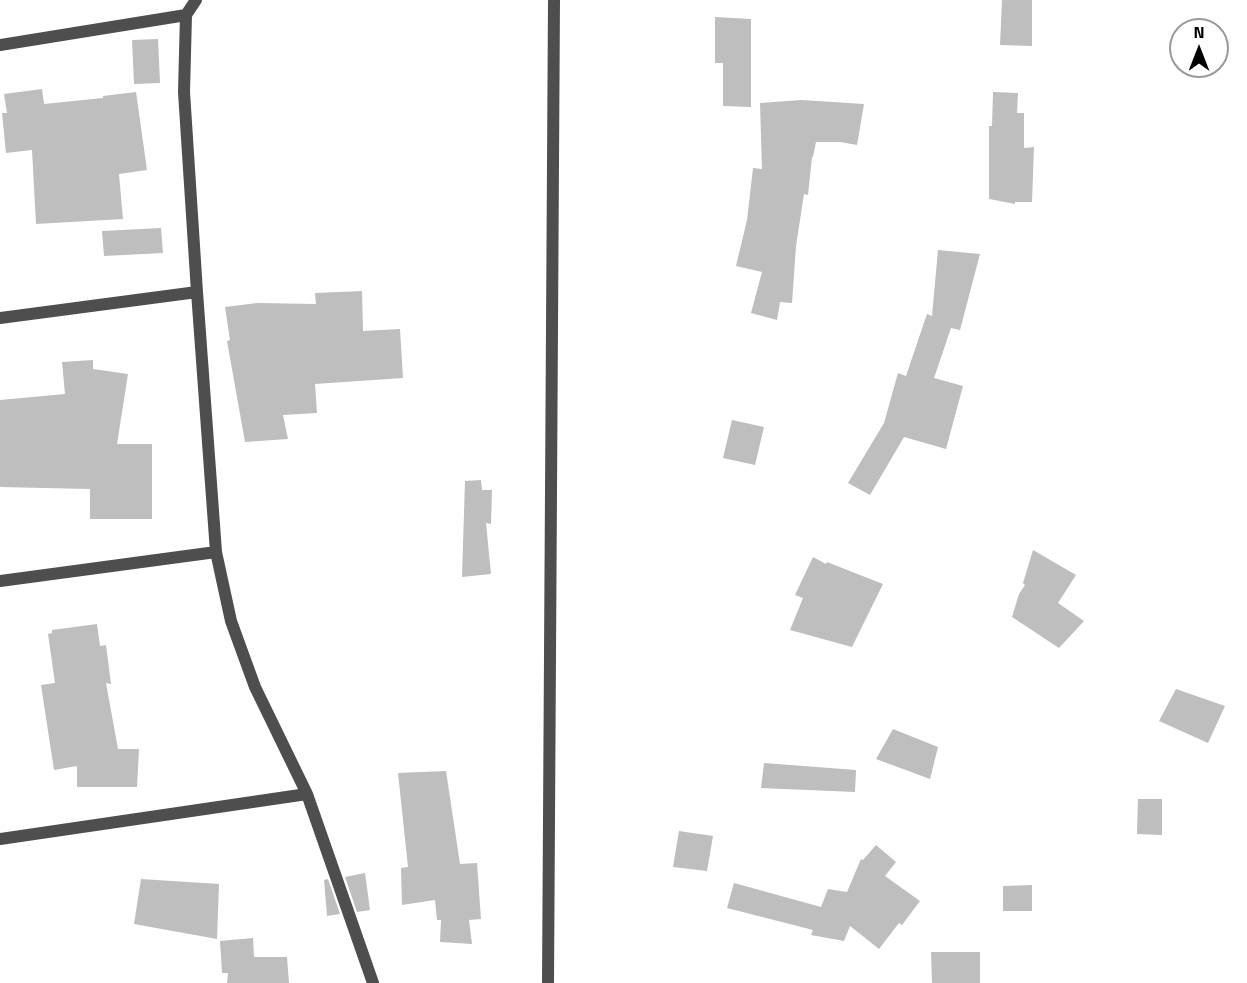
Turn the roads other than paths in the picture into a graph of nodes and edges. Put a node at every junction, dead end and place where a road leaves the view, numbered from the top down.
1 (196, 0) edge
2 (554, 0) edge
3 (186, 15) junction
4 (0, 45) edge
5 (197, 292) junction
6 (0, 318) edge
7 (216, 552) junction
8 (0, 581) edge
9 (307, 794) junction
10 (0, 838) edge
11 (373, 983) edge
12 (548, 983) edge

1 - 3 street
2 - 12 street
3 - 4 street
3 - 5 street
5 - 6 street
5 - 7 street
7 - 8 street
7 - 9 street
9 - 10 street
9 - 11 street

